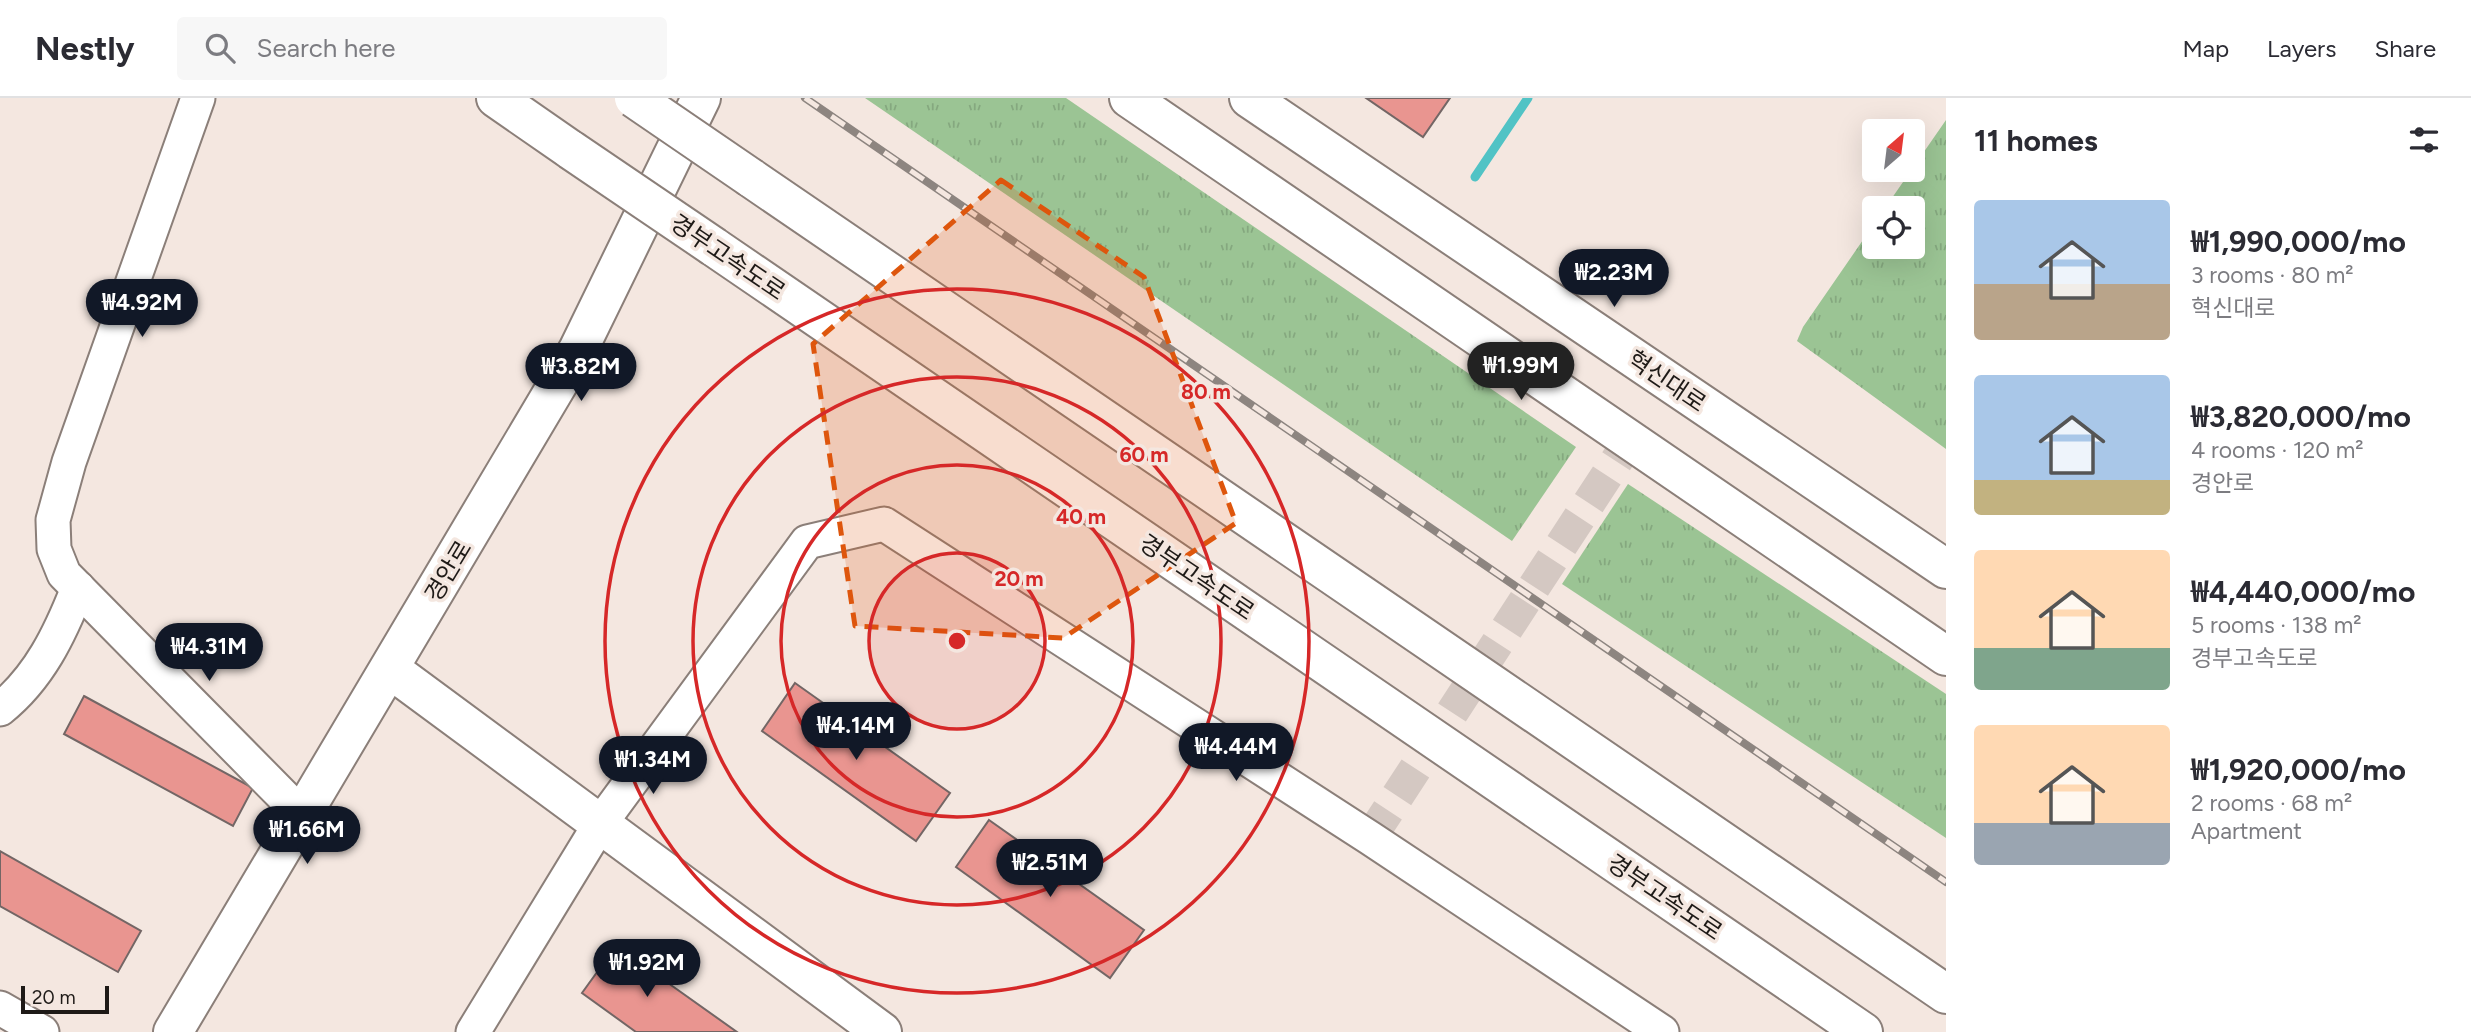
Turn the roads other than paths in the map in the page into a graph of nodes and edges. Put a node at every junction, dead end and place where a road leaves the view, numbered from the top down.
1 (198, 98) edge
2 (496, 98) edge
3 (634, 98) edge
4 (701, 98) edge
5 (1129, 98) edge
6 (1249, 98) edge
7 (1946, 569) edge
8 (78, 588) junction
9 (1946, 656) edge
10 (390, 669) junction
11 (0, 709) edge
12 (302, 816) junction
13 (600, 824) junction
14 (1946, 994) edge
15 (0, 1008) edge
16 (41, 1032) edge
17 (173, 1032) edge
18 (472, 1032) edge
19 (882, 1032) edge
20 (1662, 1032) edge
21 (1863, 1032) edge

1 - 8 street
2 - 21 main road, 경부고속도로, bridge
3 - 14 main road, bridge
4 - 10 main road, 경안로
5 - 9 main road
6 - 7 main road, 혁신대로
8 - 11 street
8 - 12 street
10 - 12 main road, 경안로
10 - 13 main road
12 - 17 main road, 경안로
13 - 18 street
13 - 19 main road
13 - 20 street
15 - 16 street

